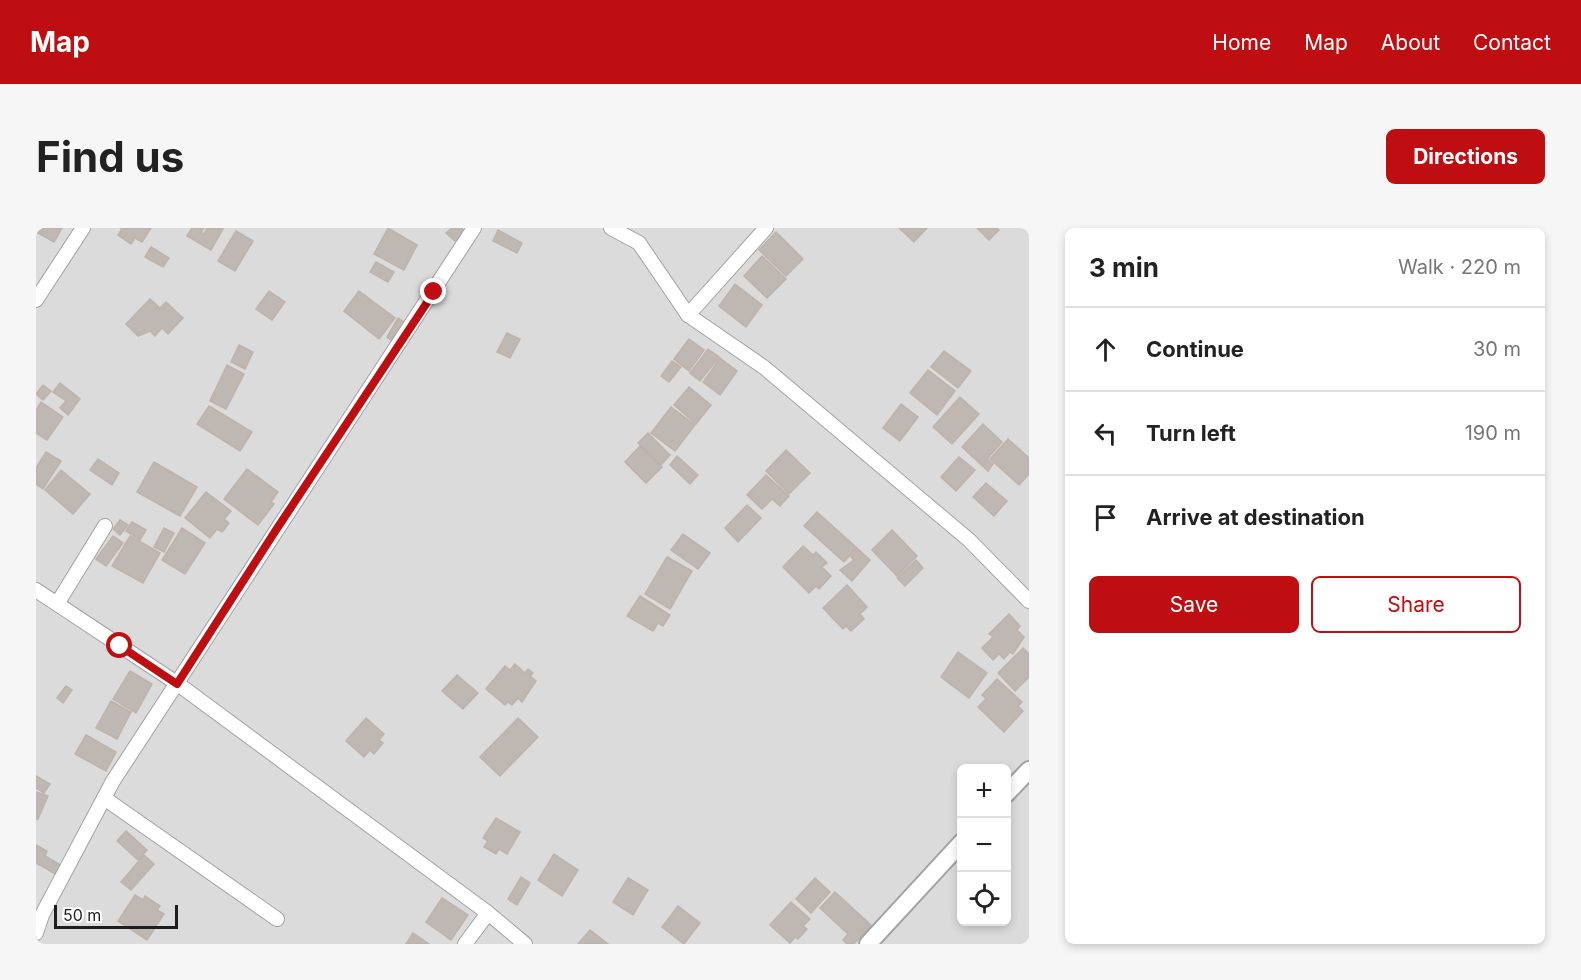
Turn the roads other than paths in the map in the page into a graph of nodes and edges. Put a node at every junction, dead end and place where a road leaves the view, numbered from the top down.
1 (83, 228) edge
2 (474, 228) edge
3 (611, 228) edge
4 (766, 228) edge
5 (36, 300) edge
6 (688, 315) junction
7 (105, 526) dead end
8 (36, 591) edge
9 (1029, 601) edge
10 (57, 604) junction
11 (177, 684) junction
12 (1029, 770) edge
13 (1011, 789) edge
14 (104, 798) junction
15 (957, 847) edge
16 (488, 913) junction
17 (277, 919) dead end
18 (36, 933) edge
19 (465, 944) edge
20 (525, 944) edge
21 (868, 944) edge

1 - 5 street
2 - 11 street
3 - 6 street
4 - 6 street
6 - 9 street
7 - 10 street
8 - 10 street
10 - 11 street
11 - 14 street
11 - 16 street
12 - 13 street
14 - 17 street
14 - 18 street
15 - 21 street
16 - 19 street
16 - 20 street

